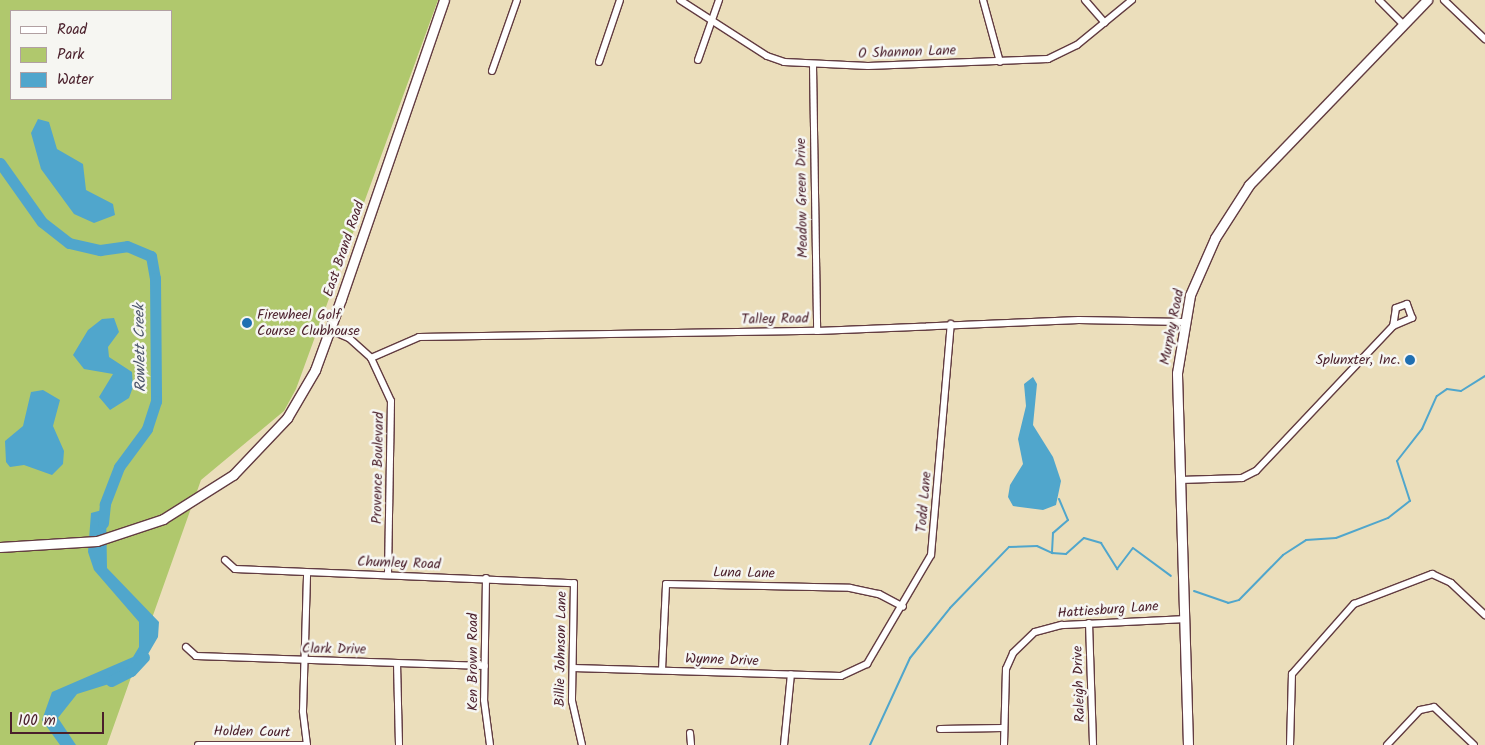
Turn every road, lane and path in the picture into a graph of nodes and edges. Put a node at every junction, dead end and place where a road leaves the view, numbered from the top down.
1 (444, 0) edge
2 (517, 0) edge
3 (620, 0) edge
4 (680, 0) edge
5 (719, 0) edge
6 (982, 0) edge
7 (1085, 0) edge
8 (1132, 0) edge
9 (1379, 0) edge
10 (1427, 0) edge
11 (1444, 0) edge
12 (711, 18) junction
13 (1104, 23) junction
14 (1403, 24) junction
15 (1485, 39) edge
16 (698, 60) dead end
17 (599, 62) dead end
18 (1000, 62) junction
19 (813, 66) junction
20 (492, 72) dead end
21 (1184, 322) junction
22 (951, 324) junction
23 (1393, 326) dead end
24 (330, 330) junction
25 (817, 331) junction
26 (371, 358) junction
27 (1180, 480) junction
28 (0, 547) edge
29 (225, 560) dead end
30 (308, 573) junction
31 (388, 575) junction
32 (486, 578) junction
33 (574, 583) joint
34 (903, 607) junction
35 (1485, 615) edge
36 (1184, 619) junction
37 (1089, 623) junction
38 (186, 647) dead end
39 (305, 661) junction
40 (397, 663) junction
41 (866, 664) joint
42 (485, 666) junction
43 (573, 668) junction
44 (662, 670) junction
45 (791, 674) junction
46 (1003, 728) junction
47 (940, 729) dead end
48 (690, 733) dead end
49 (198, 745) edge
50 (307, 745) edge
51 (399, 745) edge
52 (490, 745) edge
53 (582, 745) edge
54 (692, 745) edge
55 (784, 745) edge
56 (1004, 745) edge
57 (1093, 745) edge
58 (1188, 745) edge
59 (1290, 745) edge
60 (1387, 745) edge
61 (1474, 745) edge

1 - 24 main road, East Brand Road
2 - 20 street
3 - 17 street
4 - 12 street, O Shannon Lane
5 - 12 street
6 - 18 street
7 - 13 street
8 - 13 street, O Shannon Lane
9 - 14 street
10 - 14 main road, Murphy Road
11 - 15 street
12 - 16 street
12 - 19 street, O Shannon Lane
13 - 18 street, O Shannon Lane
14 - 21 main road, Murphy Road
18 - 19 street, O Shannon Lane
19 - 25 street, Meadow Green Drive
21 - 22 street, Talley Road
21 - 27 main road, Murphy Road
22 - 25 street, Talley Road
22 - 34 street, Todd Lane
23 - 27 street
24 - 26 street, Provence Boulevard
24 - 28 main road, East Brand Road
25 - 26 street, Talley Road
26 - 31 street, Provence Boulevard
27 - 36 main road, Murphy Road
29 - 30 street, Chumley Road
30 - 31 street, Chumley Road
30 - 39 street
31 - 32 street, Chumley Road
32 - 33 street, Chumley Road
32 - 42 street, Ken Brown Road
33 - 43 street, Billie Johnson Lane
34 - 41 street, Todd Lane
34 - 44 street, Luna Lane
35 - 59 street
36 - 37 street, Hattiesburg Lane
36 - 58 main road, Murphy Road
37 - 46 street, Hattiesburg Lane
37 - 57 street, Raleigh Drive
38 - 39 street, Clark Drive
39 - 40 street, Clark Drive
39 - 50 street
40 - 42 street, Clark Drive
40 - 51 street
41 - 45 street, Wynne Drive
42 - 52 street, Ken Brown Road
43 - 44 street, Wynne Drive
43 - 53 street, Billie Johnson Lane
44 - 45 street, Wynne Drive
45 - 55 street
46 - 47 street
46 - 56 street
48 - 54 street
49 - 50 street, Holden Court
60 - 61 street

